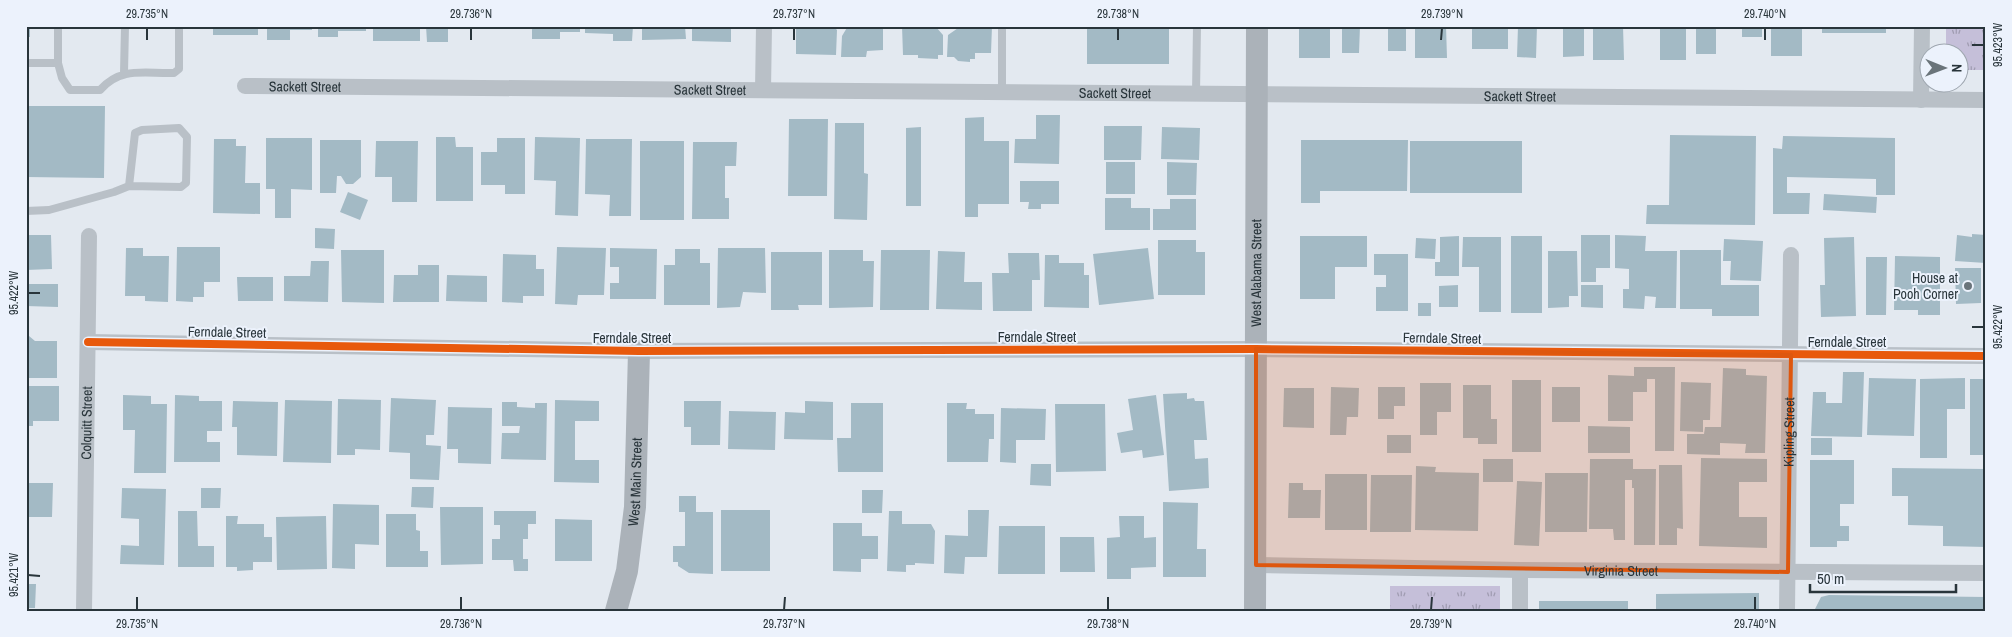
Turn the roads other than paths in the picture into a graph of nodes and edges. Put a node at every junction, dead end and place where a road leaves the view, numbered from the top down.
1 (58, 26) edge
2 (125, 26) edge
3 (180, 26) edge
4 (764, 26) edge
5 (1002, 26) edge
6 (1197, 26) edge
7 (1257, 26) edge
8 (1922, 26) edge
9 (26, 62) edge
10 (58, 62) junction
11 (124, 73) junction
12 (245, 86) dead end
13 (763, 90) junction
14 (1002, 92) junction
15 (1196, 94) junction
16 (1257, 95) junction
17 (1921, 100) junction
18 (1986, 100) edge
19 (129, 186) junction
20 (26, 211) edge
21 (89, 236) dead end
22 (1791, 255) dead end
23 (88, 342) junction
24 (1256, 349) junction
25 (639, 351) junction
26 (1791, 354) junction
27 (1986, 356) edge
28 (1256, 566) junction
29 (1520, 570) junction
30 (1788, 572) junction
31 (1986, 573) edge
32 (84, 611) edge
33 (616, 611) edge
34 (1255, 611) edge
35 (1520, 611) edge
36 (1787, 611) edge

1 - 10 lane
2 - 11 lane
3 - 11 lane
4 - 13 street
5 - 14 lane
6 - 15 lane
7 - 16 street, West Alabama Street
8 - 17 street
9 - 10 lane
10 - 11 lane
12 - 13 street, Sackett Street
13 - 14 street, Sackett Street
14 - 15 street, Sackett Street
15 - 16 street, Sackett Street
16 - 17 street, Sackett Street
16 - 24 street, West Alabama Street
17 - 18 street, Sackett Street
19 - 19 lane
19 - 20 lane
21 - 23 street, Colquitt Street
22 - 26 street, Kipling Street
23 - 25 street, Ferndale Street
23 - 32 street, Colquitt Street
24 - 25 street, Ferndale Street
24 - 26 street, Ferndale Street
24 - 28 street, West Alabama Street
25 - 33 street, West Main Street
26 - 27 street, Ferndale Street
26 - 30 street, Kipling Street
28 - 29 street, Virginia Street
28 - 34 street, West Alabama Street
29 - 30 street, Virginia Street
29 - 35 street
30 - 31 street, Virginia Street
30 - 36 street, Kipling Street

